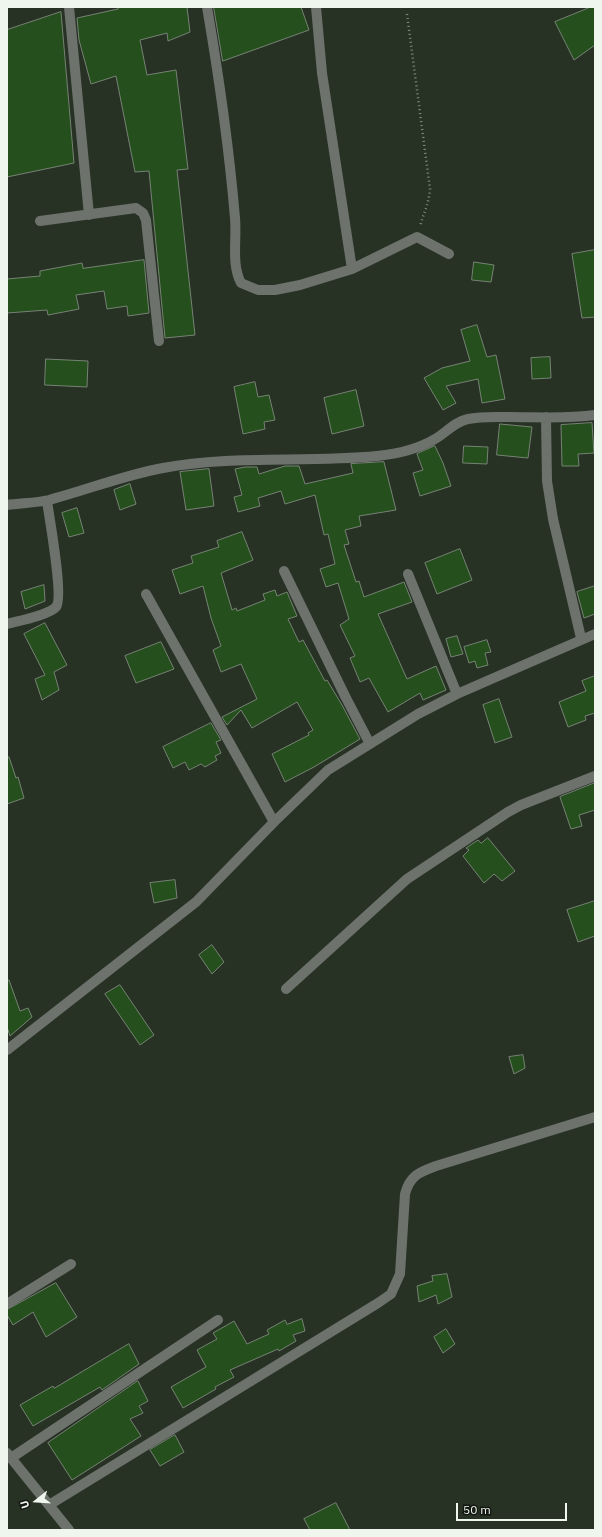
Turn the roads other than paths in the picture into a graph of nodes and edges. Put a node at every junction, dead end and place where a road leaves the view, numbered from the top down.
1 (69, 7) edge
2 (207, 7) edge
3 (316, 7) edge
4 (89, 215) junction
5 (40, 221) dead end
6 (449, 254) dead end
7 (352, 269) junction
8 (159, 342) dead end
9 (595, 415) edge
10 (546, 417) junction
11 (47, 500) junction
12 (7, 505) edge
13 (284, 571) dead end
14 (408, 574) dead end
15 (146, 594) dead end
16 (7, 624) edge
17 (595, 634) edge
18 (581, 638) junction
19 (457, 694) junction
20 (370, 744) junction
21 (595, 776) edge
22 (274, 822) junction
23 (286, 989) dead end
24 (7, 1050) edge
25 (595, 1117) edge
26 (71, 1264) dead end
27 (7, 1304) edge
28 (218, 1320) dead end
29 (9, 1455) edge
30 (50, 1505) junction
31 (69, 1530) edge

1 - 4 street
2 - 7 street
3 - 7 street
4 - 5 street
4 - 8 street
6 - 7 street
9 - 10 street
10 - 11 street
10 - 18 street
11 - 12 street
11 - 16 street
13 - 20 street
14 - 19 street
15 - 22 street
17 - 18 street
18 - 19 street
19 - 20 street
20 - 22 street
21 - 23 street
22 - 24 street
25 - 30 street
26 - 27 street
28 - 29 street
29 - 30 street
30 - 31 street

